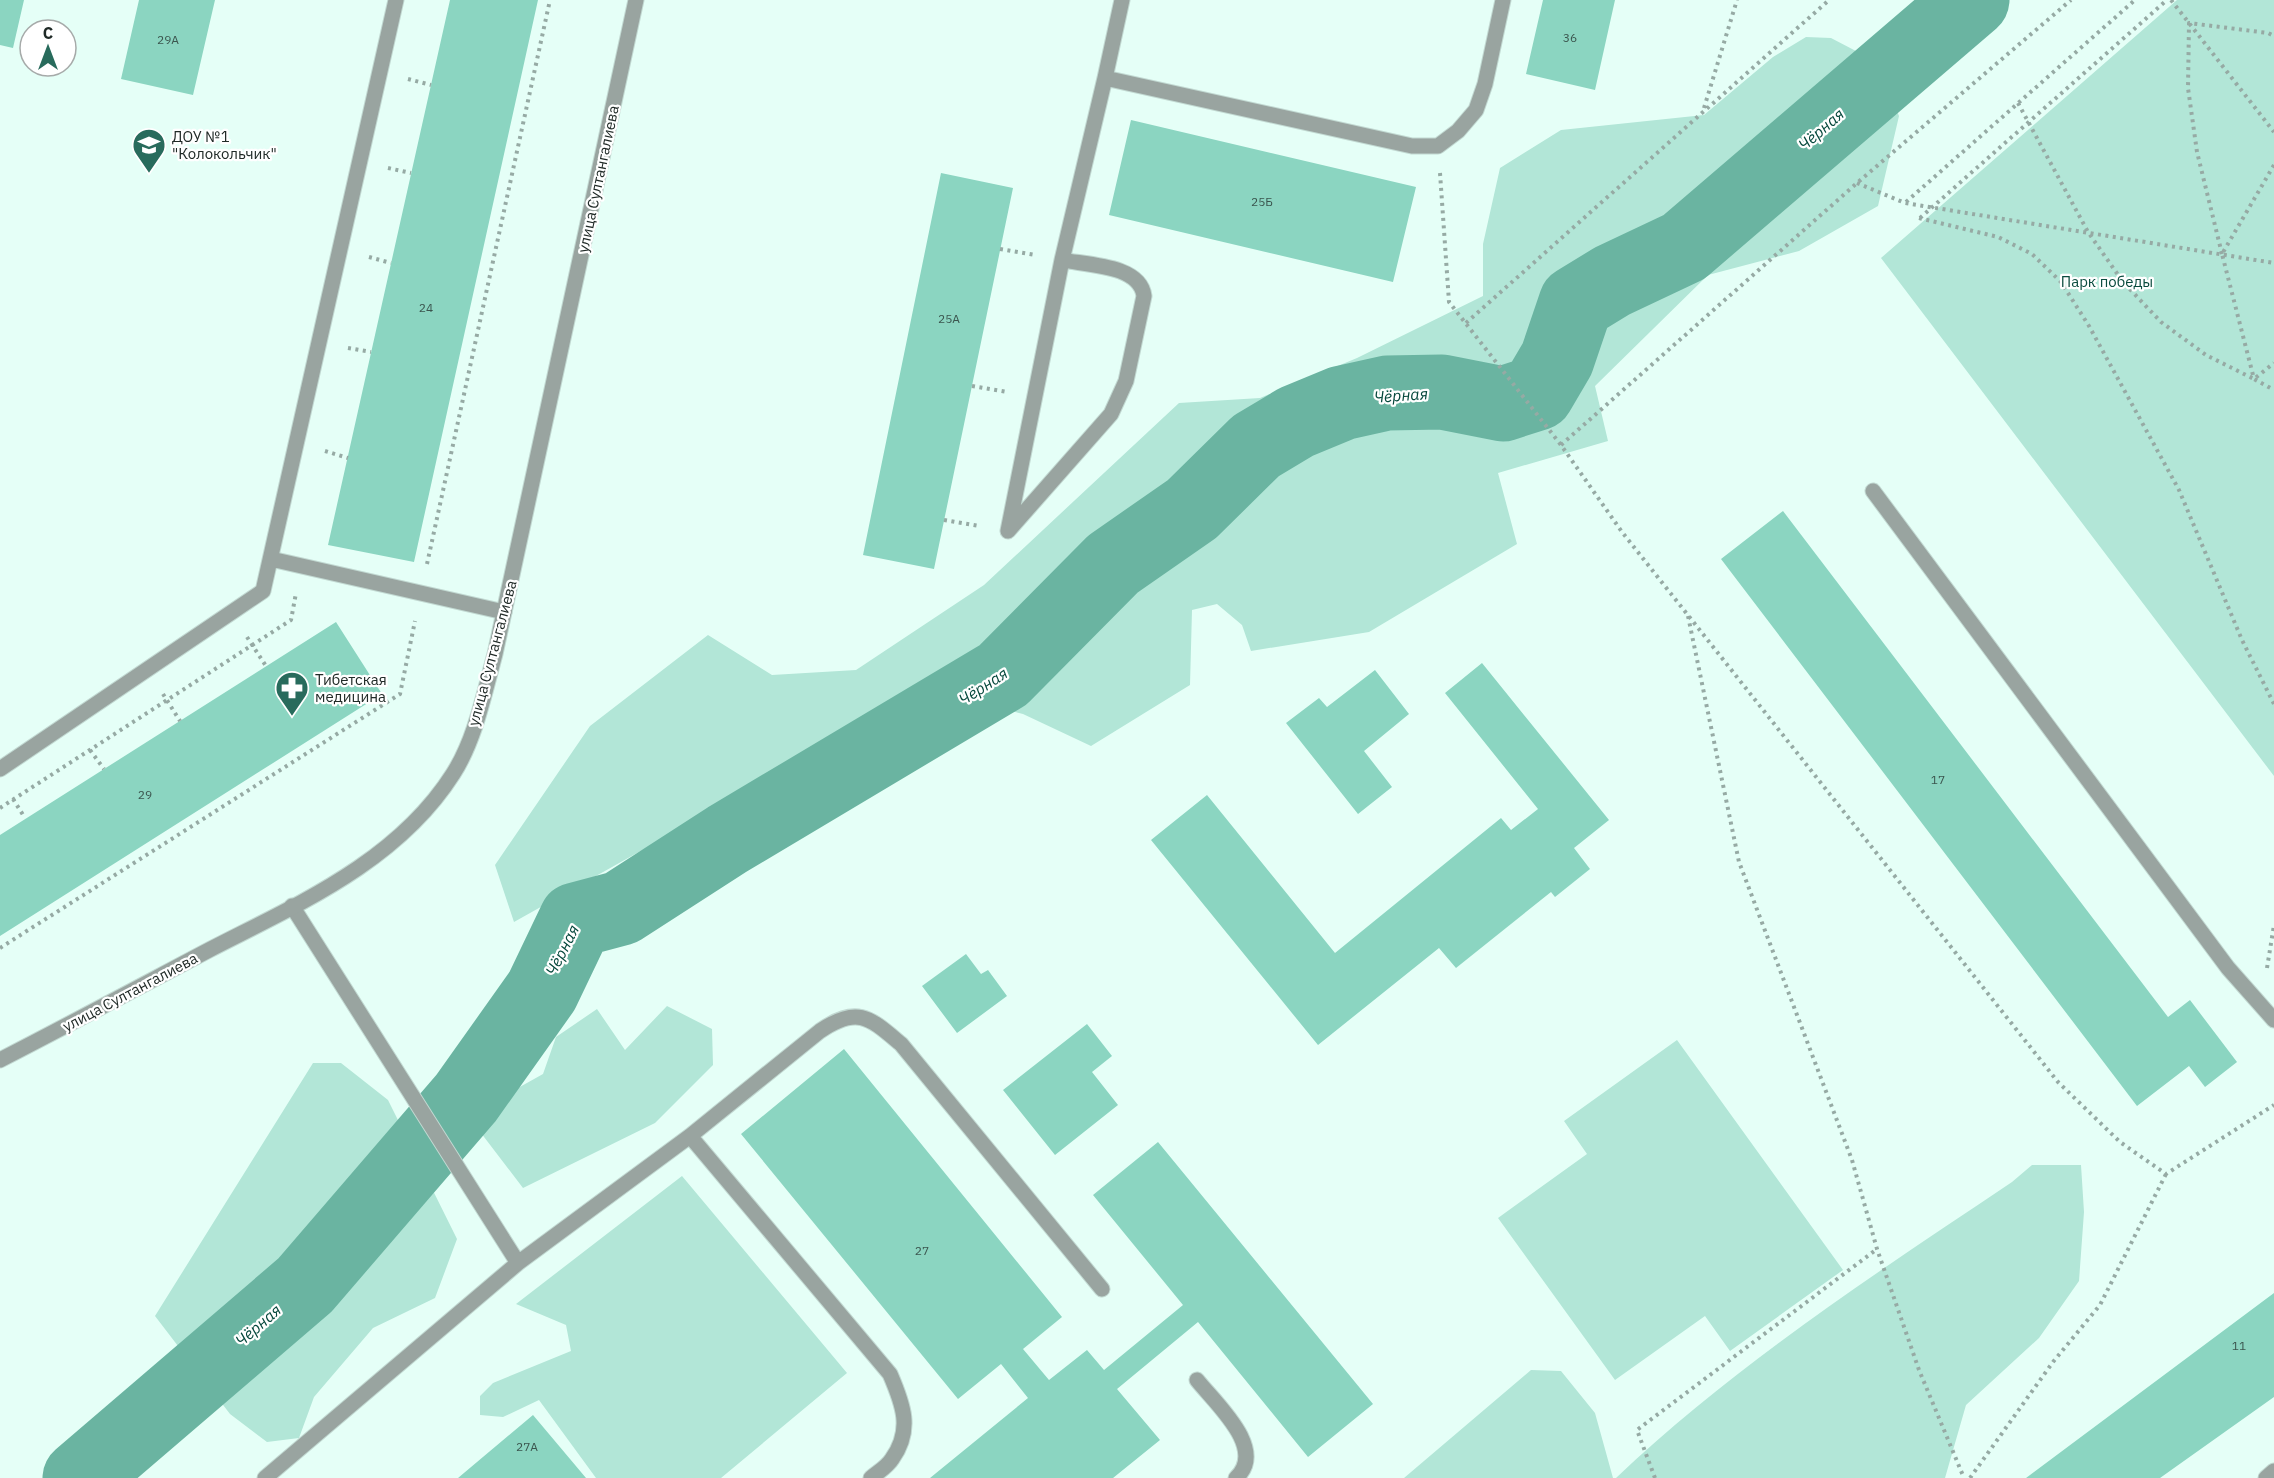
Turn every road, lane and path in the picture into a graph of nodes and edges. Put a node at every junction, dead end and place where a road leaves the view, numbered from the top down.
1 (396, 0) edge
2 (550, 0) edge
3 (636, 0) edge
4 (1122, 0) edge
5 (1503, 0) edge
6 (1737, 0) edge
7 (1828, 0) edge
8 (2071, 0) edge
9 (2134, 0) edge
10 (2169, 0) edge
11 (2189, 23) junction
12 (2274, 36) edge
13 (1105, 78) junction
14 (2018, 103) junction
15 (1704, 110) junction
16 (2027, 123) junction
17 (2274, 132) edge
18 (1438, 146) junction
19 (2274, 165) edge
20 (1857, 183) junction
21 (1905, 203) junction
22 (1932, 207) junction
23 (2088, 232) junction
24 (2222, 254) junction
25 (1062, 260) junction
26 (2274, 263) edge
27 (1466, 323) junction
28 (2274, 363) edge
29 (2254, 379) junction
30 (2274, 390) edge
31 (1561, 445) junction
32 (1873, 491) dead end
33 (271, 560) junction
34 (420, 594) junction
35 (504, 612) junction
36 (1688, 615) junction
37 (2274, 704) edge
38 (0, 769) edge
39 (292, 906) junction
40 (0, 948) edge
41 (2274, 1020) edge
42 (0, 1060) edge
43 (2274, 1105) edge
44 (690, 1136) junction
45 (2166, 1174) junction
46 (1877, 1249) junction
47 (518, 1263) junction
48 (1102, 1289) dead end
49 (1197, 1380) dead end
50 (2274, 1471) edge
51 (265, 1478) edge
52 (871, 1478) edge
53 (1236, 1478) edge
54 (1655, 1478) edge
55 (1964, 1478) edge
56 (1970, 1478) edge
57 (2265, 1478) edge

1 - 33 street
2 - 34 path
3 - 35 street, улица Султангалиева
4 - 13 street
5 - 18 street
6 - 15 path
7 - 15 path
8 - 20 path
9 - 14 path
10 - 11 path
10 - 16 path
11 - 12 path
11 - 17 path
11 - 24 path
13 - 18 street
13 - 25 street
14 - 16 path
14 - 21 path
15 - 27 path
16 - 22 path
16 - 23 path
18 - 27 path
19 - 24 path
20 - 21 path
20 - 31 path
21 - 22 path
22 - 23 path
22 - 37 path
23 - 24 path
23 - 29 path
24 - 26 path
24 - 29 path
25 - 25 street
27 - 31 path
28 - 29 path
29 - 30 path
31 - 36 path
32 - 41 street
33 - 34 street
33 - 38 street
34 - 35 street
34 - 40 path
35 - 39 street, улица Султангалиева
36 - 45 path
36 - 46 path
39 - 42 street, улица Султангалиева
39 - 47 street
43 - 45 path
44 - 47 street
44 - 48 street
44 - 52 street
45 - 56 path
46 - 54 path
46 - 55 path
47 - 51 street
49 - 53 street
50 - 57 street

